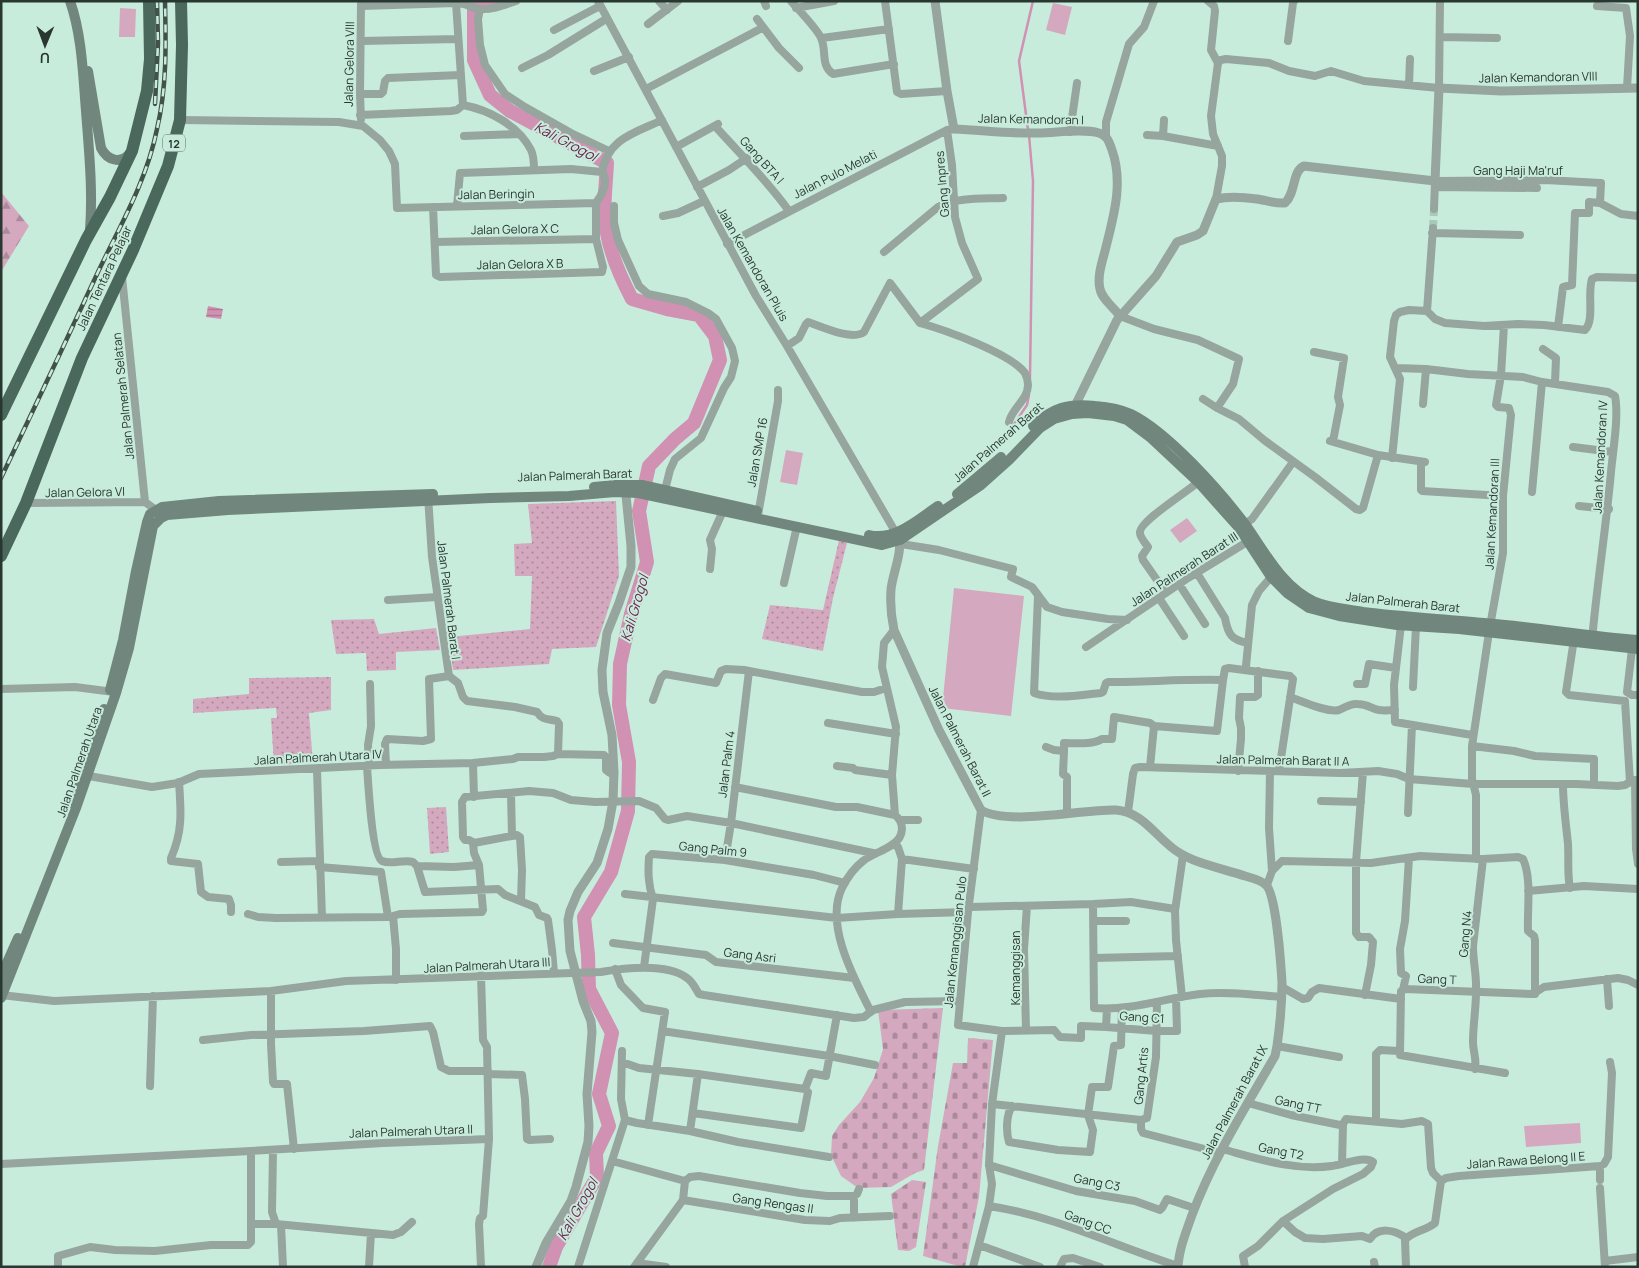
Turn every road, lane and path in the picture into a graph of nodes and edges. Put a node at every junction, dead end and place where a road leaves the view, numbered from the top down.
1 (70, 1) edge
2 (76, 1) edge
3 (149, 1) edge
4 (181, 1) edge
5 (516, 1) edge
6 (659, 1) edge
7 (678, 1) edge
8 (791, 1) edge
9 (834, 1) edge
10 (885, 1) edge
11 (935, 1) edge
12 (1154, 1) edge
13 (1208, 1) edge
14 (1294, 1) edge
15 (1440, 1) edge
16 (456, 3) junction
17 (362, 4) edge
18 (599, 4) edge
19 (1601, 4) edge
20 (796, 8) junction
21 (477, 9) junction
22 (667, 10) junction
23 (606, 19) junction
24 (757, 19) dead end
25 (648, 24) dead end
26 (762, 28) junction
27 (889, 29) junction
28 (554, 30) dead end
29 (1440, 37) junction
30 (822, 38) junction
31 (1497, 38) dead end
32 (458, 39) junction
33 (361, 41) junction
34 (1288, 41) dead end
35 (629, 57) junction
36 (1410, 58) dead end
37 (1218, 63) junction
38 (894, 64) junction
39 (522, 68) dead end
40 (799, 68) dead end
41 (594, 71) dead end
42 (460, 75) junction
43 (1077, 83) dead end
44 (1409, 85) junction
45 (1439, 88) junction
46 (1627, 88) junction
47 (1638, 88) edge
48 (646, 89) junction
49 (947, 90) junction
50 (360, 94) junction
51 (463, 105) junction
52 (360, 115) junction
53 (180, 120) junction
54 (662, 120) junction
55 (1164, 120) dead end
56 (363, 126) junction
57 (951, 129) junction
58 (1070, 132) junction
59 (519, 134) junction
60 (1147, 135) dead end
61 (464, 136) dead end
62 (1106, 136) junction
63 (1163, 136) junction
64 (1218, 146) junction
65 (676, 147) junction
66 (132, 151) junction
67 (746, 158) junction
68 (605, 161) junction
69 (534, 170) junction
70 (1435, 184) junction
71 (697, 187) junction
72 (1537, 188) dead end
73 (1003, 198) dead end
74 (1216, 199) junction
75 (704, 201) junction
76 (954, 201) junction
77 (1600, 203) junction
78 (596, 204) junction
79 (457, 206) junction
80 (614, 206) dead end
81 (433, 207) junction
82 (1434, 209) tunnel mouth
83 (789, 210) junction
84 (663, 216) dead end
85 (1638, 216) edge
86 (90, 233) junction
87 (1520, 235) dead end
88 (596, 239) junction
89 (434, 242) junction
90 (727, 244) junction
91 (884, 252) dead end
92 (122, 275) junction
93 (1638, 278) edge
94 (1427, 311) junction
95 (1120, 316) junction
96 (920, 323) junction
97 (1504, 325) junction
98 (1558, 327) junction
99 (787, 346) junction
100 (1543, 349) dead end
101 (1314, 352) dead end
102 (1396, 368) junction
103 (1426, 369) junction
104 (1501, 375) junction
105 (1542, 382) junction
106 (1555, 383) junction
107 (778, 390) dead end
108 (1203, 399) dead end
109 (1423, 404) dead end
110 (1217, 408) junction
111 (1074, 409) junction
112 (1, 415) edge
113 (1009, 422) dead end
114 (1573, 447) dead end
115 (1613, 452) junction
116 (1378, 455) junction
117 (1392, 458) junction
118 (1293, 462) junction
119 (1201, 479) junction
120 (625, 488) junction
121 (660, 492) junction
122 (1532, 492) dead end
123 (1503, 496) junction
124 (428, 497) junction
125 (145, 502) junction
126 (26, 504) junction
127 (1579, 506) dead end
128 (1609, 509) junction
129 (156, 510) junction
130 (723, 511) junction
131 (758, 514) junction
132 (153, 526) joint
133 (797, 526) junction
134 (1242, 526) junction
135 (899, 539) junction
136 (1250, 540) junction
137 (1, 556) edge
138 (710, 569) dead end
139 (140, 571) junction
140 (1197, 573) junction
141 (1271, 577) junction
142 (784, 583) dead end
143 (1179, 584) junction
144 (1166, 593) junction
145 (1038, 596) junction
146 (437, 597) junction
147 (1159, 598) junction
148 (388, 600) dead end
149 (1127, 620) junction
150 (1205, 624) dead end
151 (1401, 625) junction
152 (1416, 626) junction
153 (1490, 628) junction
154 (894, 630) junction
155 (1184, 636) dead end
156 (1574, 638) junction
157 (1592, 640) junction
158 (1248, 643) junction
159 (1636, 646) edge
160 (1086, 647) dead end
161 (1396, 668) junction
162 (1247, 670) junction
163 (749, 671) junction
164 (1258, 671) junction
165 (448, 676) junction
166 (1223, 680) junction
167 (370, 684) dead end
168 (1357, 684) dead end
169 (1413, 687) dead end
170 (886, 688) junction
171 (1, 689) edge
172 (113, 692) junction
173 (1638, 695) edge
174 (1290, 697) junction
175 (653, 700) dead end
176 (1394, 710) junction
177 (828, 723) dead end
178 (1412, 725) junction
179 (1154, 726) junction
180 (896, 734) junction
181 (1472, 735) junction
182 (1472, 746) junction
183 (1046, 747) dead end
184 (1064, 751) junction
185 (558, 754) junction
186 (473, 764) junction
187 (386, 765) junction
188 (368, 766) junction
189 (837, 766) dead end
190 (1150, 767) junction
191 (316, 770) junction
192 (1238, 771) junction
193 (1270, 771) junction
194 (1279, 771) junction
195 (614, 772) junction
196 (1363, 772) junction
197 (84, 775) junction
198 (892, 775) junction
199 (1410, 779) junction
200 (1634, 781) edge
201 (179, 782) junction
202 (1473, 784) junction
203 (1563, 784) junction
204 (1594, 785) junction
205 (735, 787) junction
206 (511, 794) junction
207 (474, 798) junction
208 (617, 801) junction
209 (1321, 801) dead end
210 (1361, 802) junction
211 (981, 810) junction
212 (1128, 812) junction
213 (1067, 813) junction
214 (1408, 813) dead end
215 (898, 817) junction
216 (918, 820) dead end
217 (731, 823) junction
218 (512, 836) junction
219 (473, 843) junction
220 (893, 844) junction
221 (873, 853) junction
222 (1183, 855) junction
223 (1409, 858) junction
224 (902, 859) junction
225 (1480, 859) junction
226 (725, 860) junction
227 (281, 862) dead end
228 (1356, 862) junction
229 (319, 864) junction
230 (1638, 864) edge
231 (479, 865) junction
232 (417, 866) junction
233 (974, 869) junction
234 (1272, 871) junction
235 (846, 883) junction
236 (1267, 885) junction
237 (1570, 888) junction
238 (1638, 889) edge
239 (482, 890) junction
240 (1528, 891) junction
241 (625, 894) dead end
242 (652, 897) junction
243 (521, 900) junction
244 (1094, 904) junction
245 (1027, 906) junction
246 (34, 908) junction
247 (1175, 909) junction
248 (969, 910) junction
249 (231, 912) dead end
250 (248, 914) dead end
251 (898, 914) junction
252 (322, 918) junction
253 (837, 918) junction
254 (1094, 921) junction
255 (1126, 921) dead end
256 (613, 943) dead end
257 (647, 947) junction
258 (1178, 956) junction
259 (1094, 958) junction
260 (644, 967) junction
261 (615, 969) junction
262 (579, 972) junction
263 (554, 973) junction
264 (481, 975) junction
265 (1, 976) edge
266 (854, 978) junction
267 (1607, 979) junction
268 (396, 980) junction
269 (1638, 985) edge
270 (1282, 987) junction
271 (1403, 990) junction
272 (272, 991) junction
273 (1476, 991) junction
274 (1535, 994) junction
275 (1365, 995) junction
276 (2, 996) edge
277 (153, 996) junction
278 (1179, 997) junction
279 (1281, 997) junction
280 (1401, 999) junction
281 (960, 1001) junction
282 (1157, 1002) junction
283 (1609, 1006) dead end
284 (1122, 1008) junction
285 (1107, 1009) junction
286 (871, 1012) junction
287 (836, 1015) junction
288 (1106, 1026) junction
289 (1122, 1028) junction
290 (1002, 1030) junction
291 (1026, 1030) junction
292 (662, 1031) junction
293 (1157, 1031) junction
294 (271, 1034) junction
295 (204, 1040) dead end
296 (1278, 1046) junction
297 (622, 1051) dead end
298 (1399, 1051) junction
299 (829, 1056) junction
300 (1339, 1058) dead end
301 (622, 1062) junction
302 (1610, 1062) dead end
303 (875, 1065) dead end
304 (1475, 1069) junction
305 (655, 1070) junction
306 (488, 1073) junction
307 (1505, 1073) dead end
308 (698, 1074) junction
309 (150, 1086) dead end
310 (805, 1089) junction
311 (1248, 1103) junction
312 (992, 1104) junction
313 (1012, 1106) junction
314 (692, 1113) junction
315 (1088, 1115) junction
316 (625, 1120) junction
317 (1141, 1120) junction
318 (1376, 1122) junction
319 (1344, 1124) junction
320 (648, 1125) junction
321 (690, 1131) junction
322 (489, 1139) junction
323 (550, 1139) dead end
324 (294, 1149) junction
325 (273, 1150) junction
326 (1221, 1151) junction
327 (251, 1152) junction
328 (829, 1157) dead end
329 (612, 1161) junction
330 (1, 1164) edge
331 (1342, 1164) junction
332 (989, 1165) junction
333 (1600, 1166) junction
334 (685, 1181) junction
335 (1441, 1181) junction
336 (859, 1189) dead end
337 (854, 1196) junction
338 (683, 1200) junction
339 (989, 1206) junction
340 (1194, 1208) junction
341 (890, 1216) dead end
342 (854, 1218) junction
343 (1283, 1221) junction
344 (412, 1222) dead end
345 (251, 1224) junction
346 (278, 1224) junction
347 (372, 1233) junction
348 (1406, 1238) junction
349 (979, 1245) junction
350 (1638, 1257) edge
351 (1605, 1264) edge
352 (636, 1265) edge
353 (1178, 1266) edge
354 (58, 1267) edge
355 (283, 1267) edge
356 (369, 1267) edge
357 (481, 1267) edge
358 (536, 1267) edge
359 (578, 1267) edge
360 (666, 1267) edge
361 (973, 1267) edge
362 (1040, 1267) edge
363 (1060, 1267) edge
364 (1100, 1267) edge
365 (1245, 1267) edge
366 (1406, 1267) edge

1 - 86 main road
2 - 66 main road
3 - 66 highway
4 - 53 highway, Jalan Tentara Pelajar / 12
5 - 21 street
6 - 22 street
7 - 22 street
8 - 20 street
9 - 20 street
10 - 27 street
11 - 49 street
12 - 62 street
13 - 37 street
14 - 34 street
15 - 29 street
16 - 17 street
16 - 21 street
16 - 32 street
17 - 33 street, Jalan Gelora VIII
18 - 23 street, Jalan Kemandoran Pluis
18 - 28 street
19 - 46 street
20 - 30 street
21 - 68 street
22 - 25 street
23 - 35 street, Jalan Kemandoran Pluis
23 - 39 street
24 - 26 street
26 - 40 street
26 - 48 street
27 - 30 street
27 - 38 street
29 - 31 street
29 - 45 street
30 - 38 street
32 - 33 street
32 - 42 street
33 - 50 street, Jalan Gelora VIII
35 - 41 street
35 - 48 street, Jalan Kemandoran Pluis
36 - 44 street
37 - 44 street, Jalan Kemandoran VIII
37 - 64 street
38 - 49 street
42 - 50 street
42 - 51 street
43 - 58 street
44 - 45 street, Jalan Kemandoran VIII
45 - 46 street, Jalan Kemandoran VIII
45 - 70 street
46 - 47 street, Jalan Kemandoran VIII
48 - 54 street, Jalan Kemandoran Pluis
49 - 57 street
50 - 52 street, Jalan Gelora VIII
51 - 52 street
51 - 59 street
52 - 56 street, Jalan Gelora VIII
53 - 56 street
53 - 92 highway, Jalan Tentara Pelajar / 12
54 - 65 street, Jalan Kemandoran Pluis
54 - 68 street
55 - 63 street
56 - 81 street, Jalan Beringin
57 - 58 street, Jalan Kemandoran I
57 - 76 street, Gang Inpres
57 - 83 street, Jalan Pulo Melati
58 - 62 street, Jalan Kemandoran I
59 - 61 street
59 - 69 street
60 - 63 street
62 - 95 street
63 - 64 street
64 - 74 street
65 - 67 street, Gang BTA I
65 - 71 street, Jalan Kemandoran Pluis
66 - 86 highway
67 - 71 street
67 - 83 street, Gang BTA I
68 - 69 street
68 - 78 street
69 - 79 street
70 - 72 street
70 - 74 street
70 - 77 street, Gang Haji Ma'ruf
70 - 82 street
71 - 75 street, Jalan Kemandoran Pluis
73 - 76 street
74 - 95 street
75 - 84 street
75 - 90 street, Jalan Kemandoran Pluis
76 - 91 street
76 - 96 street, Gang Inpres
77 - 85 street
77 - 98 street
78 - 79 street, Jalan Beringin
78 - 88 street, Jalan Gelora X B
79 - 81 street, Jalan Beringin
80 - 121 street
81 - 89 street, Jalan Gelora X B
83 - 90 street, Jalan Pulo Melati
86 - 112 highway
87 - 94 street
88 - 89 street, Jalan Gelora X C
88 - 89 street, Jalan Gelora X B
90 - 99 street, Jalan Kemandoran Pluis
92 - 125 street, Jalan Palmerah Selatan
92 - 126 highway, Jalan Tentara Pelajar / 12
93 - 98 street
94 - 97 street
94 - 102 street
95 - 110 street
95 - 111 street
96 - 99 street
96 - 113 street
97 - 98 street
97 - 104 street
99 - 135 street, Jalan Kemandoran Pluis
100 - 106 street
101 - 116 street
102 - 103 street, Jalan Kemandoran IV
102 - 117 street
103 - 104 street, Jalan Kemandoran IV
103 - 109 street
104 - 105 street, Jalan Kemandoran IV
104 - 123 street, Jalan Kemandoran III
105 - 106 street, Jalan Kemandoran IV
105 - 122 street
106 - 115 street, Jalan Kemandoran IV
107 - 131 street, Jalan SMP 16
108 - 110 street
110 - 118 street
111 - 119 main road, Jalan Palmerah Barat
111 - 135 main road, Jalan Palmerah Barat
114 - 115 street
115 - 128 street, Jalan Kemandoran IV
116 - 117 street
116 - 118 street
117 - 123 street
118 - 134 street
119 - 134 main road, Jalan Palmerah Barat
119 - 144 street
120 - 121 main road, Jalan Palmerah Barat
120 - 124 main road, Jalan Palmerah Barat
120 - 195 street
121 - 130 main road, Jalan Palmerah Barat
121 - 131 main road, Jalan Palmerah Barat
123 - 153 street, Jalan Kemandoran III
124 - 129 main road, Jalan Palmerah Barat
124 - 132 main road, Jalan Palmerah Barat
124 - 146 street, Jalan Palmerah Barat I
125 - 126 street, Jalan Gelora VI
125 - 129 street
126 - 137 highway, Jalan Tentara Pelajar / 12
127 - 128 street
128 - 157 street, Jalan Kemandoran IV
129 - 139 main road, Jalan Palmerah Utara
130 - 131 main road, Jalan Palmerah Barat
130 - 138 street
131 - 133 main road, Jalan Palmerah Barat
131 - 135 main road, Jalan Palmerah Barat
132 - 139 main road, Jalan Palmerah Utara
133 - 135 main road, Jalan Palmerah Barat
133 - 142 street
134 - 136 main road, Jalan Palmerah Barat
135 - 145 street, Jalan Palmerah Barat III
135 - 154 street, Jalan Palmerah Barat II
136 - 140 street, Jalan Palmerah Barat III
136 - 141 main road, Jalan Palmerah Barat
136 - 153 main road, Jalan Palmerah Barat
139 - 172 main road, Jalan Palmerah Utara
140 - 143 street, Jalan Palmerah Barat III
140 - 158 street
141 - 151 main road, Jalan Palmerah Barat
141 - 158 street
143 - 144 street, Jalan Palmerah Barat III
143 - 150 street
144 - 147 street, Jalan Palmerah Barat III
145 - 149 street, Jalan Palmerah Barat III
145 - 166 street
146 - 148 street
146 - 165 street, Jalan Palmerah Barat I
147 - 149 street, Jalan Palmerah Barat III
147 - 155 street
149 - 160 street, Jalan Palmerah Barat III
151 - 152 main road, Jalan Palmerah Barat
151 - 161 street
152 - 153 main road, Jalan Palmerah Barat
152 - 169 street
153 - 156 main road, Jalan Palmerah Barat
153 - 181 street, Jalan Kemandoran III
154 - 170 street
154 - 211 street, Jalan Palmerah Barat II
156 - 157 main road, Jalan Palmerah Barat
156 - 200 street
157 - 159 main road, Jalan Palmerah Barat
158 - 162 street
159 - 173 street
161 - 168 street
161 - 176 street
162 - 164 street
162 - 166 street
163 - 170 street
163 - 175 street
163 - 205 street, Jalan Palm 4
164 - 174 street
164 - 192 street
165 - 185 street, Jalan Palmerah Barat I
165 - 187 street
166 - 179 street
167 - 188 street
170 - 180 street
171 - 172 street
172 - 197 main road, Jalan Palmerah Utara
174 - 176 street
174 - 194 street
176 - 178 street
177 - 180 street
178 - 181 street
178 - 199 street
179 - 184 street
179 - 190 street
180 - 198 street
181 - 182 street, Jalan Kemandoran III
182 - 202 street, Gang N4
182 - 204 street
183 - 184 street
184 - 213 street
185 - 186 street, Jalan Palmerah Utara IV
185 - 195 street, Jalan Palmerah Utara IV
186 - 187 street, Jalan Palmerah Utara IV
186 - 207 street
187 - 188 street, Jalan Palmerah Utara IV
188 - 191 street, Jalan Palmerah Utara IV
188 - 232 street
189 - 198 street
190 - 192 street, Jalan Palmerah Barat II A
190 - 212 street
191 - 201 street, Jalan Palmerah Utara IV
191 - 229 street
192 - 193 street, Jalan Palmerah Barat II A
193 - 194 street, Jalan Palmerah Barat II A
193 - 234 street
194 - 196 street, Jalan Palmerah Barat II A
195 - 208 street
196 - 199 street, Jalan Palmerah Barat II A
196 - 210 street
197 - 201 street, Jalan Palmerah Utara IV
197 - 246 main road, Jalan Palmerah Utara
198 - 215 street
199 - 202 street, Jalan Palmerah Barat II A
199 - 214 street
200 - 204 street, Jalan Palmerah Barat II A
200 - 230 street
201 - 249 street
202 - 203 street, Jalan Palmerah Barat II A
202 - 225 street, Gang N4
203 - 204 street, Jalan Palmerah Barat II A
203 - 237 street
205 - 215 street
205 - 217 street, Jalan Palm 4
206 - 207 street
206 - 208 street
206 - 218 street
207 - 219 street
208 - 217 street
208 - 262 street
209 - 210 street
210 - 228 street
211 - 213 street, Jalan Palmerah Barat II
211 - 233 street, Jalan Kemanggisan Pulo
212 - 213 street, Jalan Palmerah Barat II
212 - 222 street
215 - 216 street
215 - 220 street
217 - 221 street
217 - 226 street, Jalan Palm 4
218 - 219 street
218 - 243 street
219 - 231 street
220 - 221 street
220 - 224 street
221 - 235 street
222 - 236 street
222 - 247 street
223 - 225 street
223 - 228 street
223 - 271 street
224 - 233 street
224 - 251 street
225 - 240 street
225 - 273 street, Gang N4
226 - 235 street, Gang Palm 9
226 - 242 street, Gang Palm 9
227 - 229 street
228 - 234 street
228 - 275 street
229 - 252 street
229 - 252 street
231 - 232 street
231 - 239 street
232 - 239 street
233 - 248 street, Jalan Kemanggisan Pulo
234 - 236 street
235 - 253 street
236 - 270 street, Jalan Palmerah Barat IX
237 - 238 street
237 - 240 street
239 - 243 street
239 - 268 street
240 - 274 street
241 - 242 street
242 - 253 street
242 - 257 street
243 - 263 street
244 - 245 street
244 - 247 street
244 - 254 street
245 - 248 street
245 - 291 street, Kemanggisan
246 - 265 main road, Jalan Palmerah Utara
246 - 276 main road, Jalan Palmerah Utara
247 - 258 street
248 - 251 street
248 - 281 street, Jalan Kemanggisan Pulo
250 - 252 street
251 - 253 street
253 - 266 street
254 - 255 street
254 - 259 street
256 - 257 street, Gang Asri
257 - 260 street
257 - 266 street, Gang Asri
258 - 259 street
258 - 278 street
259 - 285 street
260 - 261 street, Jalan Palmerah Utara III
260 - 287 street, Jalan Palmerah Utara III
261 - 262 street, Jalan Palmerah Utara III
261 - 292 street
262 - 263 street, Jalan Palmerah Utara III
262 - 358 street
263 - 264 street, Jalan Palmerah Utara III
264 - 268 street, Jalan Palmerah Utara III
264 - 306 street, Jalan Palmerah Utara II
266 - 286 street
267 - 269 street, Gang T
267 - 274 street, Gang T
267 - 283 street
268 - 272 street, Jalan Palmerah Utara III
270 - 275 street
270 - 279 street, Jalan Palmerah Barat IX
271 - 273 street, Gang T
271 - 280 street, Gang T
272 - 277 street, Jalan Palmerah Utara III
272 - 294 street
273 - 274 street, Gang T
273 - 304 street, Gang N4
275 - 280 street
276 - 277 street, Jalan Palmerah Utara III
277 - 309 street
278 - 279 street
278 - 282 street
278 - 293 street, Gang C1
279 - 296 street, Jalan Palmerah Barat IX
280 - 298 street, Gang T
281 - 286 street, Jalan Palmerah Utara III
281 - 290 street, Jalan Kemanggisan Pulo
282 - 284 street
282 - 293 street
284 - 285 street
284 - 289 street
285 - 288 street, Gang C1
286 - 287 street, Jalan Palmerah Utara III
287 - 299 street
288 - 289 street, Gang C1
288 - 291 street, Gang C1
289 - 293 street, Gang C1
289 - 315 street
290 - 291 street, Gang C1
290 - 312 street
292 - 299 street
292 - 305 street
293 - 317 street, Gang Artis
294 - 295 street
294 - 306 street
294 - 324 street
296 - 300 street
296 - 311 street, Jalan Palmerah Barat IX
297 - 301 street
298 - 304 street
298 - 318 street
299 - 303 street
299 - 310 street
301 - 305 street
301 - 316 street
302 - 333 street
304 - 307 street
305 - 308 street
305 - 320 street
306 - 322 street, Jalan Palmerah Utara II
306 - 323 street
308 - 310 street
308 - 314 street
310 - 314 street
311 - 319 street, Gang TT
311 - 326 street, Jalan Palmerah Barat IX
312 - 313 street
312 - 332 street
313 - 315 street
313 - 315 street
314 - 321 street
315 - 317 street
316 - 320 street
316 - 329 street
317 - 326 street, Gang T2
318 - 319 street, Gang TT
318 - 335 street
319 - 331 street
320 - 321 street
321 - 328 street
322 - 324 street, Jalan Palmerah Utara II
322 - 357 street
324 - 325 street, Jalan Palmerah Utara II
325 - 327 street, Jalan Palmerah Utara II
325 - 346 street
326 - 331 street, Gang T2
326 - 340 street, Jalan Palmerah Barat IX
327 - 330 street, Jalan Palmerah Utara II
327 - 345 street
329 - 334 street
329 - 359 street
331 - 343 street, Gang T2
332 - 339 street
332 - 340 street, Gang C3
333 - 335 street, Jalan Rawa Belong II E
333 - 351 street, Jalan Rawa Belong II E
334 - 337 street
334 - 338 street
335 - 348 street
336 - 337 street
337 - 342 street
338 - 342 street, Gang Rengas II
338 - 352 street
339 - 349 street
339 - 353 street, Gang CC
340 - 353 street, Jalan Palmerah Barat IX
341 - 342 street, Gang Rengas II
343 - 348 street
343 - 365 street
344 - 347 street
345 - 346 street
345 - 354 street
346 - 347 street
346 - 355 street
347 - 356 street
348 - 366 street
349 - 361 street
349 - 362 street
350 - 351 street
352 - 360 street
363 - 364 street

